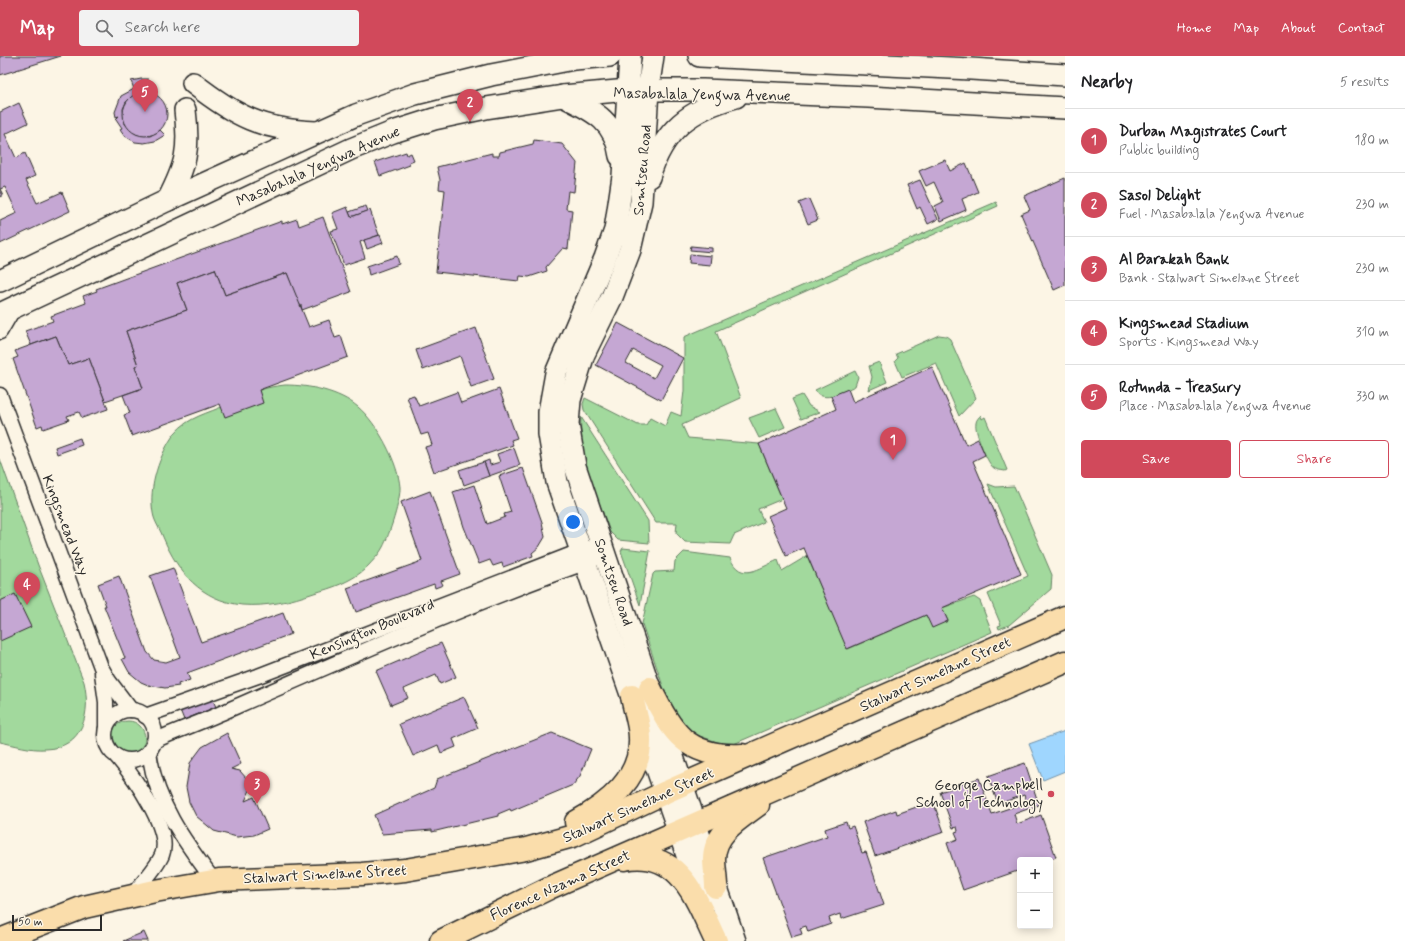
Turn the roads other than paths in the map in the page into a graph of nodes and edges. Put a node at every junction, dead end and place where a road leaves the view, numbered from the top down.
1 (610, 56) edge
2 (630, 56) edge
3 (653, 56) edge
4 (699, 56) edge
5 (577, 58) edge
6 (1065, 75) edge
7 (193, 83) dead end
8 (638, 90) junction
9 (752, 93) junction
10 (563, 96) junction
11 (1065, 108) edge
12 (185, 110) dead end
13 (319, 132) junction
14 (621, 199) junction
15 (168, 200) junction
16 (642, 202) junction
17 (0, 281) edge
18 (7, 311) edge
19 (0, 332) edge
20 (0, 395) edge
21 (603, 550) junction
22 (583, 557) junction
23 (1065, 617) edge
24 (1065, 662) edge
25 (101, 667) junction
26 (641, 692) junction
27 (131, 710) junction
28 (145, 716) junction
29 (106, 728) junction
30 (152, 746) junction
31 (750, 755) junction
32 (117, 757) junction
33 (830, 764) junction
34 (674, 788) junction
35 (688, 828) junction
36 (526, 849) junction
37 (610, 862) junction
38 (214, 881) junction
39 (716, 887) junction
40 (132, 895) junction
41 (0, 940) edge
42 (441, 941) edge
43 (716, 941) edge
44 (736, 941) edge

1 - 5 main road, Masabalala Yengwa Avenue
2 - 8 main road, Somtseu Road
3 - 8 main road, Somtseu Road
4 - 6 main road
5 - 13 main road, Masabalala Yengwa Avenue
7 - 13 main road
8 - 9 main road, Masabalala Yengwa Avenue
8 - 10 main road, Masabalala Yengwa Avenue
8 - 14 main road, Somtseu Road
8 - 16 main road, Somtseu Road
9 - 11 main road, Masabalala Yengwa Avenue
9 - 16 main road
10 - 14 main road
10 - 18 main road, Masabalala Yengwa Avenue
12 - 15 main road
13 - 15 main road, Masabalala Yengwa Avenue
14 - 22 main road, Somtseu Road
15 - 17 main road, Masabalala Yengwa Avenue
16 - 21 main road, Somtseu Road
18 - 19 street
20 - 25 street, Kingsmead Way
21 - 22 street, Kensington Boulevard
21 - 26 main road, Somtseu Road
22 - 26 main road, Somtseu Road
22 - 28 street, Kensington Boulevard
22 - 30 street, Kensington Boulevard
23 - 31 highway, Stalwart Simelane Street
24 - 33 highway
25 - 27 street, Kingsmead Way
25 - 29 street, Kingsmead Way
26 - 31 highway
26 - 34 main road, Somtseu Road
26 - 36 highway
27 - 28 street
27 - 29 street
28 - 30 street
29 - 32 street
30 - 32 street
30 - 38 street
31 - 34 highway, Stalwart Simelane Street
32 - 40 street
33 - 35 highway
33 - 39 highway
34 - 35 main road, Somtseu Road
34 - 36 highway, Stalwart Simelane Street
35 - 37 highway, Florence Nzama Street
35 - 39 main road, Somtseu Road
35 - 43 main road, Somtseu Road
36 - 38 highway, Stalwart Simelane Street
37 - 42 highway, Florence Nzama Street
37 - 43 highway
38 - 40 highway, Stalwart Simelane Street
39 - 44 main road, Somtseu Road
40 - 41 highway, Stalwart Simelane Street

